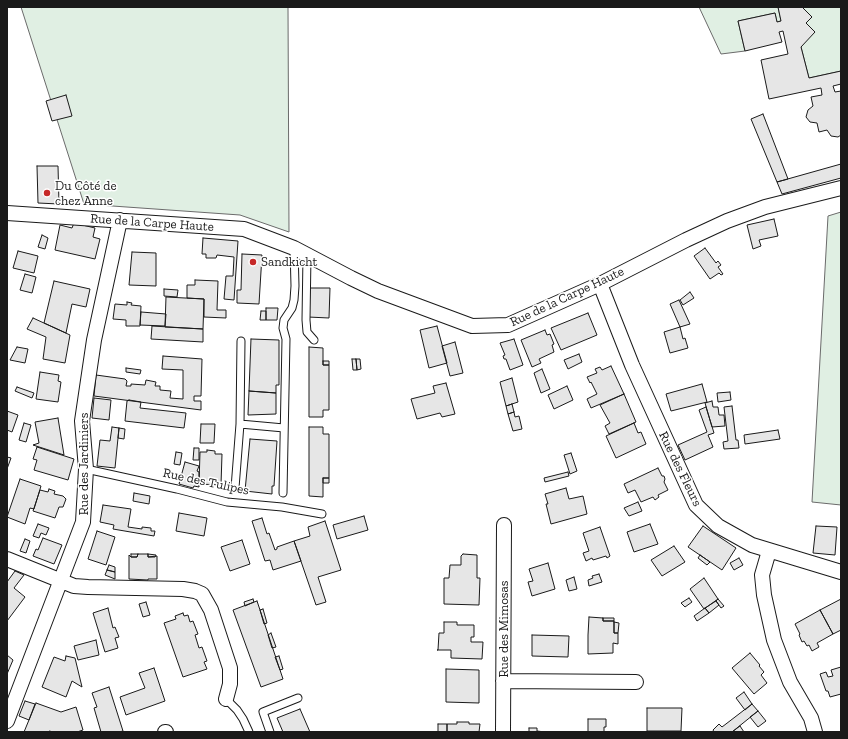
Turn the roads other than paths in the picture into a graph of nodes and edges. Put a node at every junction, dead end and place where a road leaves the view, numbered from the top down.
1 (841, 188) edge
2 (7, 213) edge
3 (120, 220) junction
4 (294, 248) junction
5 (307, 255) junction
6 (600, 284) junction
7 (314, 340) dead end
8 (241, 341) dead end
9 (240, 424) junction
10 (284, 428) junction
11 (86, 469) junction
12 (236, 488) dead end
13 (283, 493) dead end
14 (322, 514) dead end
15 (504, 525) dead end
16 (769, 551) junction
17 (7, 559) edge
18 (841, 572) edge
19 (60, 580) junction
20 (503, 681) junction
21 (636, 682) dead end
22 (298, 698) dead end
23 (226, 699) joint
24 (7, 721) edge
25 (250, 732) edge
26 (270, 732) edge
27 (503, 732) edge
28 (815, 732) edge

1 - 6 street, Rue de la Carpe Haute
2 - 3 street, Rue de la Carpe Haute
3 - 4 street, Rue de la Carpe Haute
3 - 11 street, Rue des Jardiniers
4 - 5 street, Rue de la Carpe Haute
4 - 10 lane
5 - 6 street, Rue de la Carpe Haute
5 - 7 lane
6 - 16 street, Rue des Fleurs
8 - 9 lane
9 - 10 lane
9 - 12 lane
10 - 13 lane
11 - 14 lane, Rue des Tulipes
11 - 19 street, Rue des Jardiniers
15 - 20 street, Rue des Mimosas
16 - 18 street, Rue des Fleurs
16 - 28 street
17 - 19 street
19 - 23 street
19 - 24 street, Rue des Jardiniers
20 - 21 street
20 - 27 street, Rue des Mimosas
22 - 26 lane
23 - 25 lane

